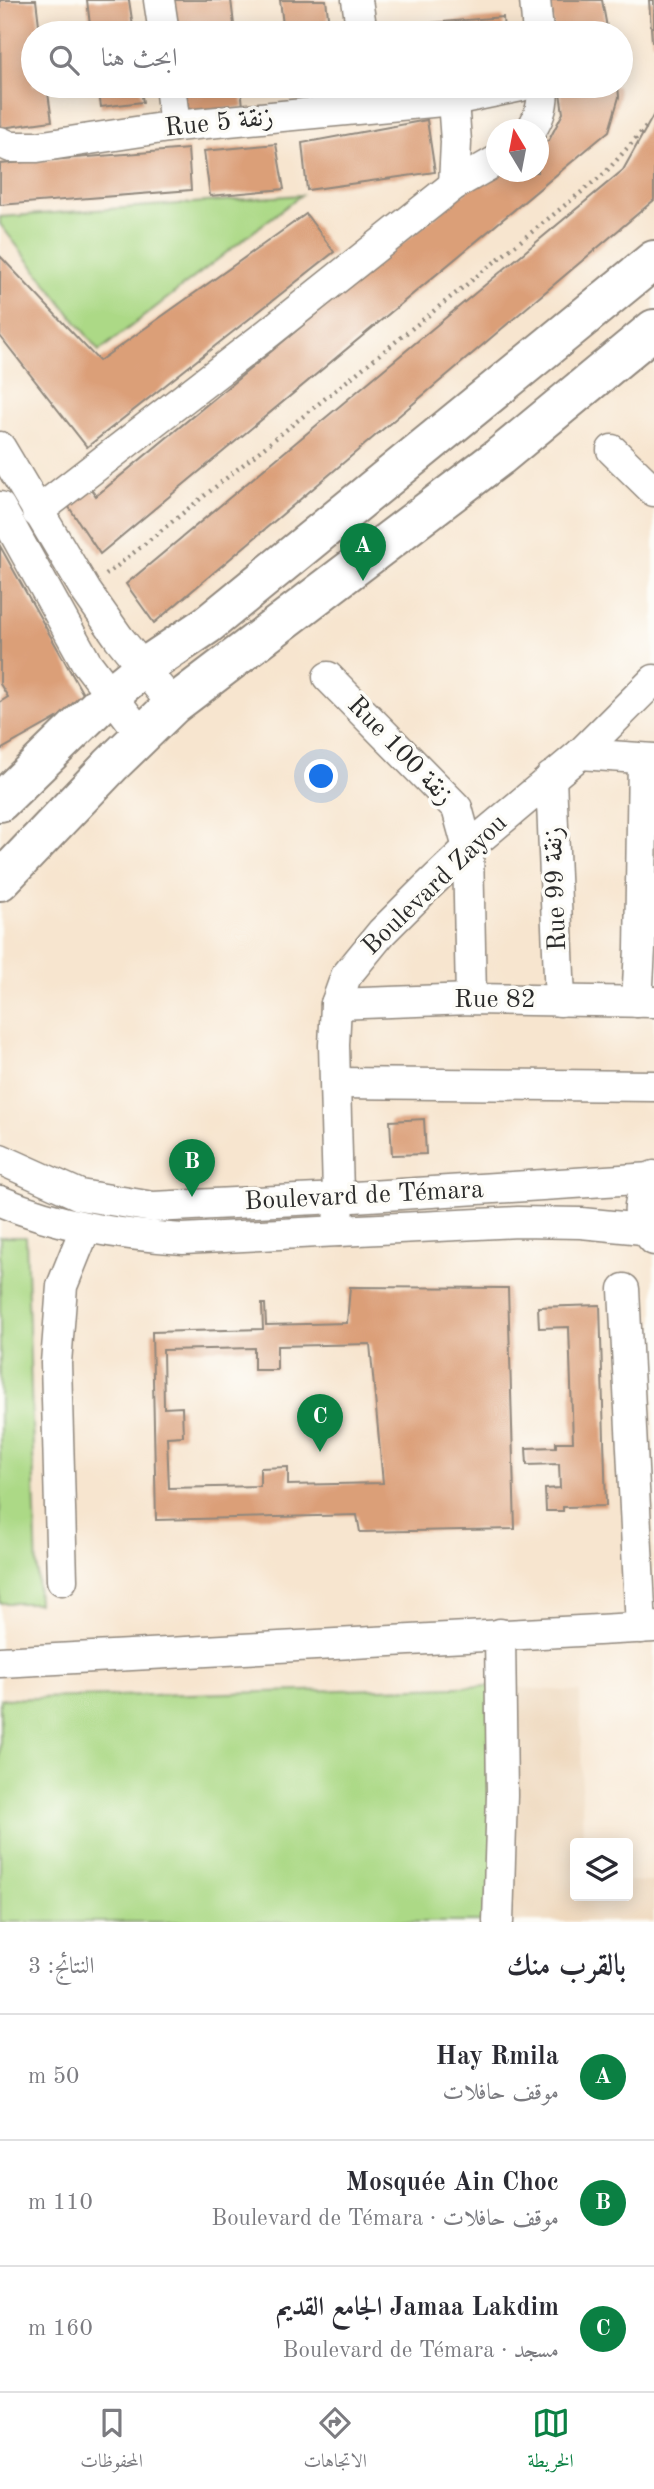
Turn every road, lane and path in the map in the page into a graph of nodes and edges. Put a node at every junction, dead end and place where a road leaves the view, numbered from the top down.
1 (159, 0) edge
2 (357, 0) edge
3 (535, 0) edge
4 (162, 21) edge
5 (360, 21) edge
6 (537, 21) edge
7 (172, 98) edge
8 (365, 98) edge
9 (399, 98) edge
10 (463, 98) edge
11 (543, 98) edge
12 (453, 100) junction
13 (538, 119) edge
14 (175, 126) junction
15 (646, 127) dead end
16 (0, 142) edge
17 (486, 166) edge
18 (454, 184) junction
19 (654, 260) edge
20 (654, 329) edge
21 (0, 447) edge
22 (612, 450) dead end
23 (654, 491) edge
24 (0, 507) edge
25 (37, 512) junction
26 (86, 591) junction
27 (143, 668) junction
28 (328, 677) dead end
29 (654, 680) edge
30 (110, 695) junction
31 (173, 705) junction
32 (141, 734) junction
33 (580, 754) junction
34 (649, 759) edge
35 (551, 777) junction
36 (0, 802) edge
37 (468, 848) junction
38 (0, 881) edge
39 (471, 999) junction
40 (560, 1001) junction
41 (645, 1002) edge
42 (336, 1004) junction
43 (336, 1083) junction
44 (654, 1086) edge
45 (0, 1159) edge
46 (653, 1177) edge
47 (338, 1198) junction
48 (0, 1201) edge
49 (85, 1229) junction
50 (339, 1230) junction
51 (648, 1234) edge
52 (624, 1289) dead end
53 (62, 1580) dead end
54 (648, 1627) edge
55 (499, 1634) junction
56 (0, 1662) edge
57 (498, 1922) edge

1 - 4 street
2 - 5 street
3 - 6 street
7 - 14 street
8 - 14 street, Rue 5 زنقة
9 - 12 street, Rue 5 زنقة
10 - 12 street, Rue 5 زنقة
11 - 13 street
12 - 18 street
14 - 16 street, Rue 5 زنقة
15 - 26 path
17 - 18 street
18 - 25 street
19 - 27 main road
20 - 31 main road
21 - 25 street
22 - 23 street
24 - 30 street
25 - 26 street
26 - 27 street
27 - 30 main road
27 - 31 street
28 - 37 street, Rue 100 زنقة
29 - 33 street, Boulevard Zayou
30 - 32 street
30 - 36 main road
31 - 32 main road
32 - 38 main road
33 - 34 street
33 - 35 street, Boulevard Zayou
34 - 41 street
35 - 37 street, Boulevard Zayou
35 - 40 street, Rue 99 زنقة
37 - 39 street, Rue 100 زنقة
37 - 42 street, Boulevard Zayou
39 - 40 street, Rue 82
39 - 42 street, Rue 82
40 - 41 street, Rue 82
42 - 43 street, Boulevard Zayou
43 - 44 street
43 - 47 street, Boulevard Zayou
45 - 47 street, Boulevard de Témara
46 - 47 street, Boulevard de Témara
46 - 51 street
47 - 50 street, Boulevard Zayou
48 - 49 street, Boulevard de Témara
49 - 50 street, Boulevard de Témara
49 - 53 street
50 - 51 street, Boulevard de Témara
52 - 54 street
54 - 55 street
55 - 56 street
55 - 57 street

